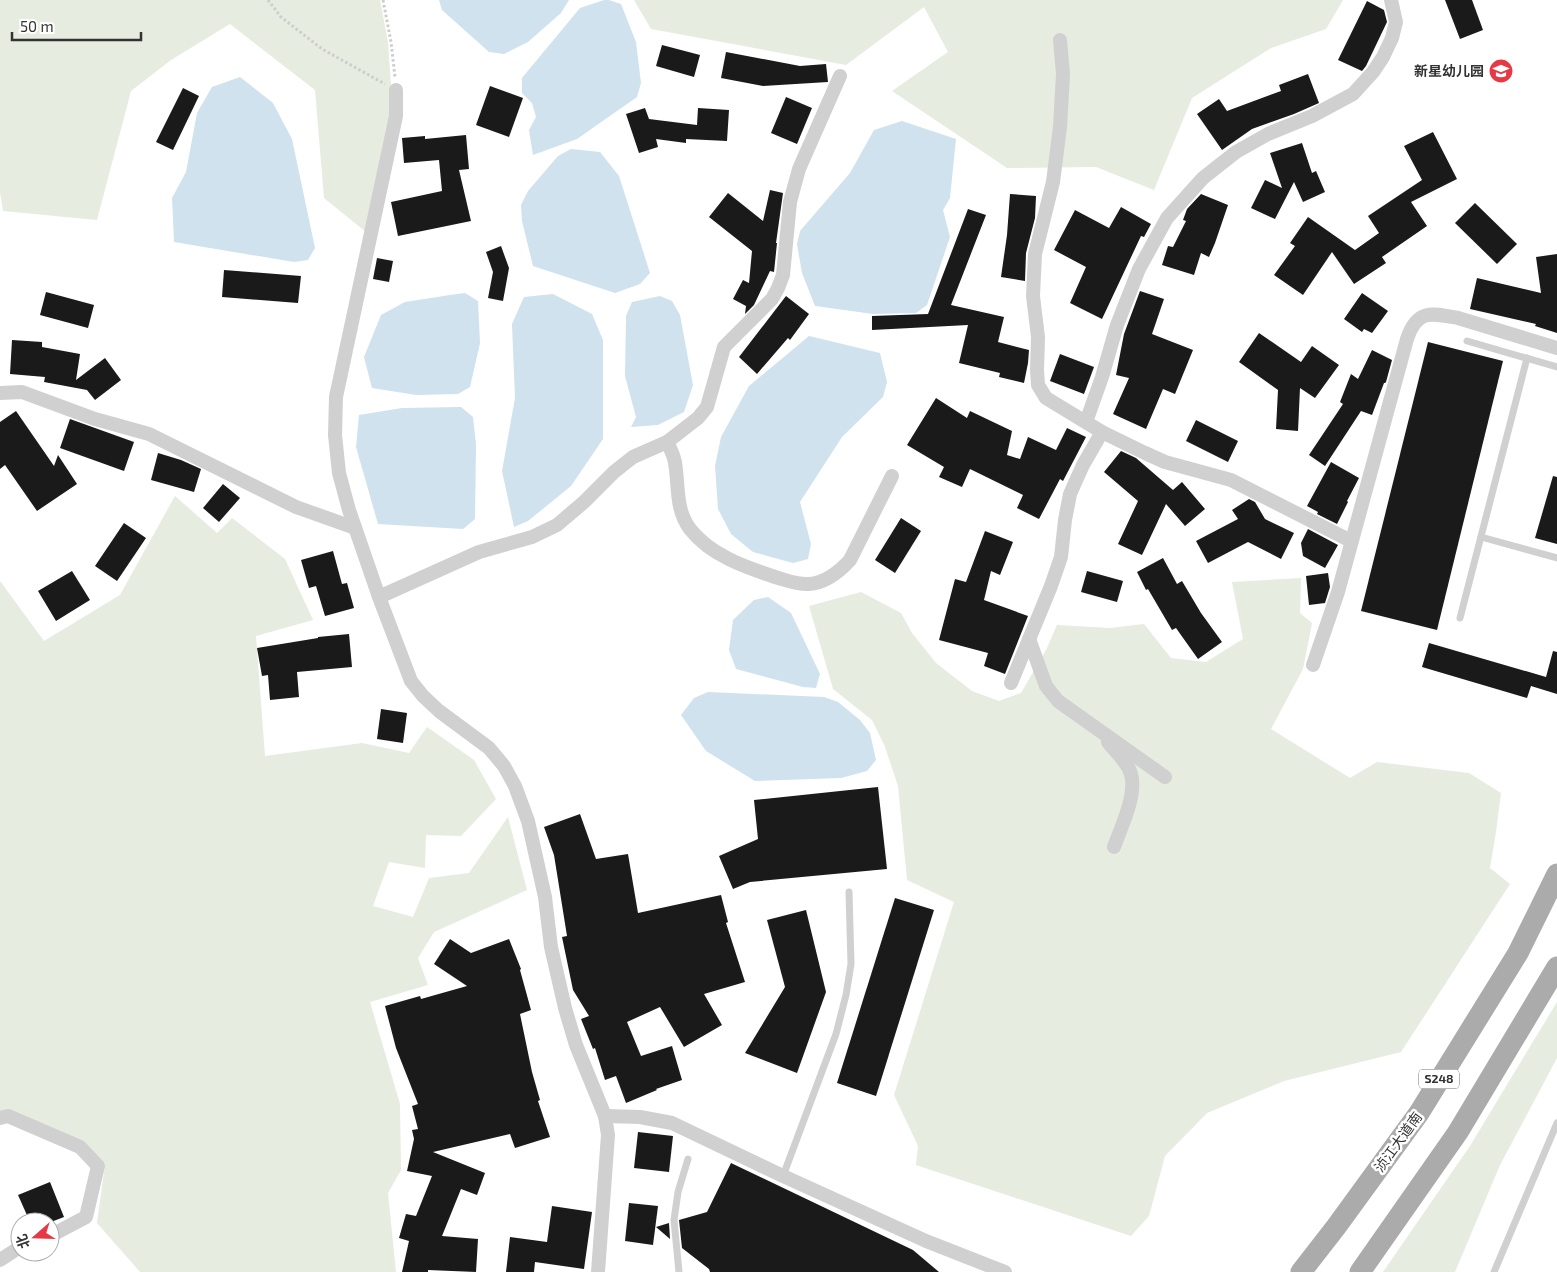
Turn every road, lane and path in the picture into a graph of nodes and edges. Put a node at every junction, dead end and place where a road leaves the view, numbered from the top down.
1 (268, 0) edge
2 (383, 0) edge
3 (1391, 0) edge
4 (1060, 40) dead end
5 (840, 76) dead end
6 (396, 90) junction
7 (1467, 341) dead end
8 (1557, 348) edge
9 (1527, 358) junction
10 (1557, 367) edge
11 (0, 393) edge
12 (1086, 422) junction
13 (1102, 432) junction
14 (667, 442) junction
15 (892, 476) dead end
16 (355, 528) junction
17 (1481, 537) junction
18 (1351, 541) junction
19 (1557, 558) edge
20 (379, 597) junction
21 (1460, 618) dead end
22 (1029, 639) junction
23 (1313, 665) dead end
24 (1011, 684) dead end
25 (1098, 729) junction
26 (1165, 777) dead end
27 (1114, 847) dead end
28 (1557, 874) edge
29 (849, 892) dead end
30 (1557, 967) edge
31 (605, 1116) junction
32 (0, 1118) edge
33 (1557, 1125) edge
34 (688, 1159) dead end
35 (783, 1176) junction
36 (60, 1231) edge
37 (598, 1272) edge
38 (679, 1272) edge
39 (1005, 1272) edge
40 (1301, 1272) edge
41 (1360, 1272) edge
42 (1494, 1272) edge

1 - 6 path
2 - 6 path
3 - 12 street
4 - 12 street
5 - 14 street
6 - 16 street
7 - 9 lane
8 - 18 street
9 - 10 lane
9 - 17 lane
11 - 16 street
12 - 13 street
13 - 18 street
13 - 22 street
14 - 15 street
14 - 20 street
16 - 20 street
17 - 19 lane
17 - 21 lane
18 - 23 street
20 - 31 street
22 - 24 street
22 - 25 street
25 - 26 street
25 - 27 street
28 - 40 main road, 浈江大道南 / S248
29 - 35 lane
30 - 41 main road
31 - 35 street
31 - 37 street
32 - 36 street
33 - 42 lane
34 - 38 lane
35 - 39 street

